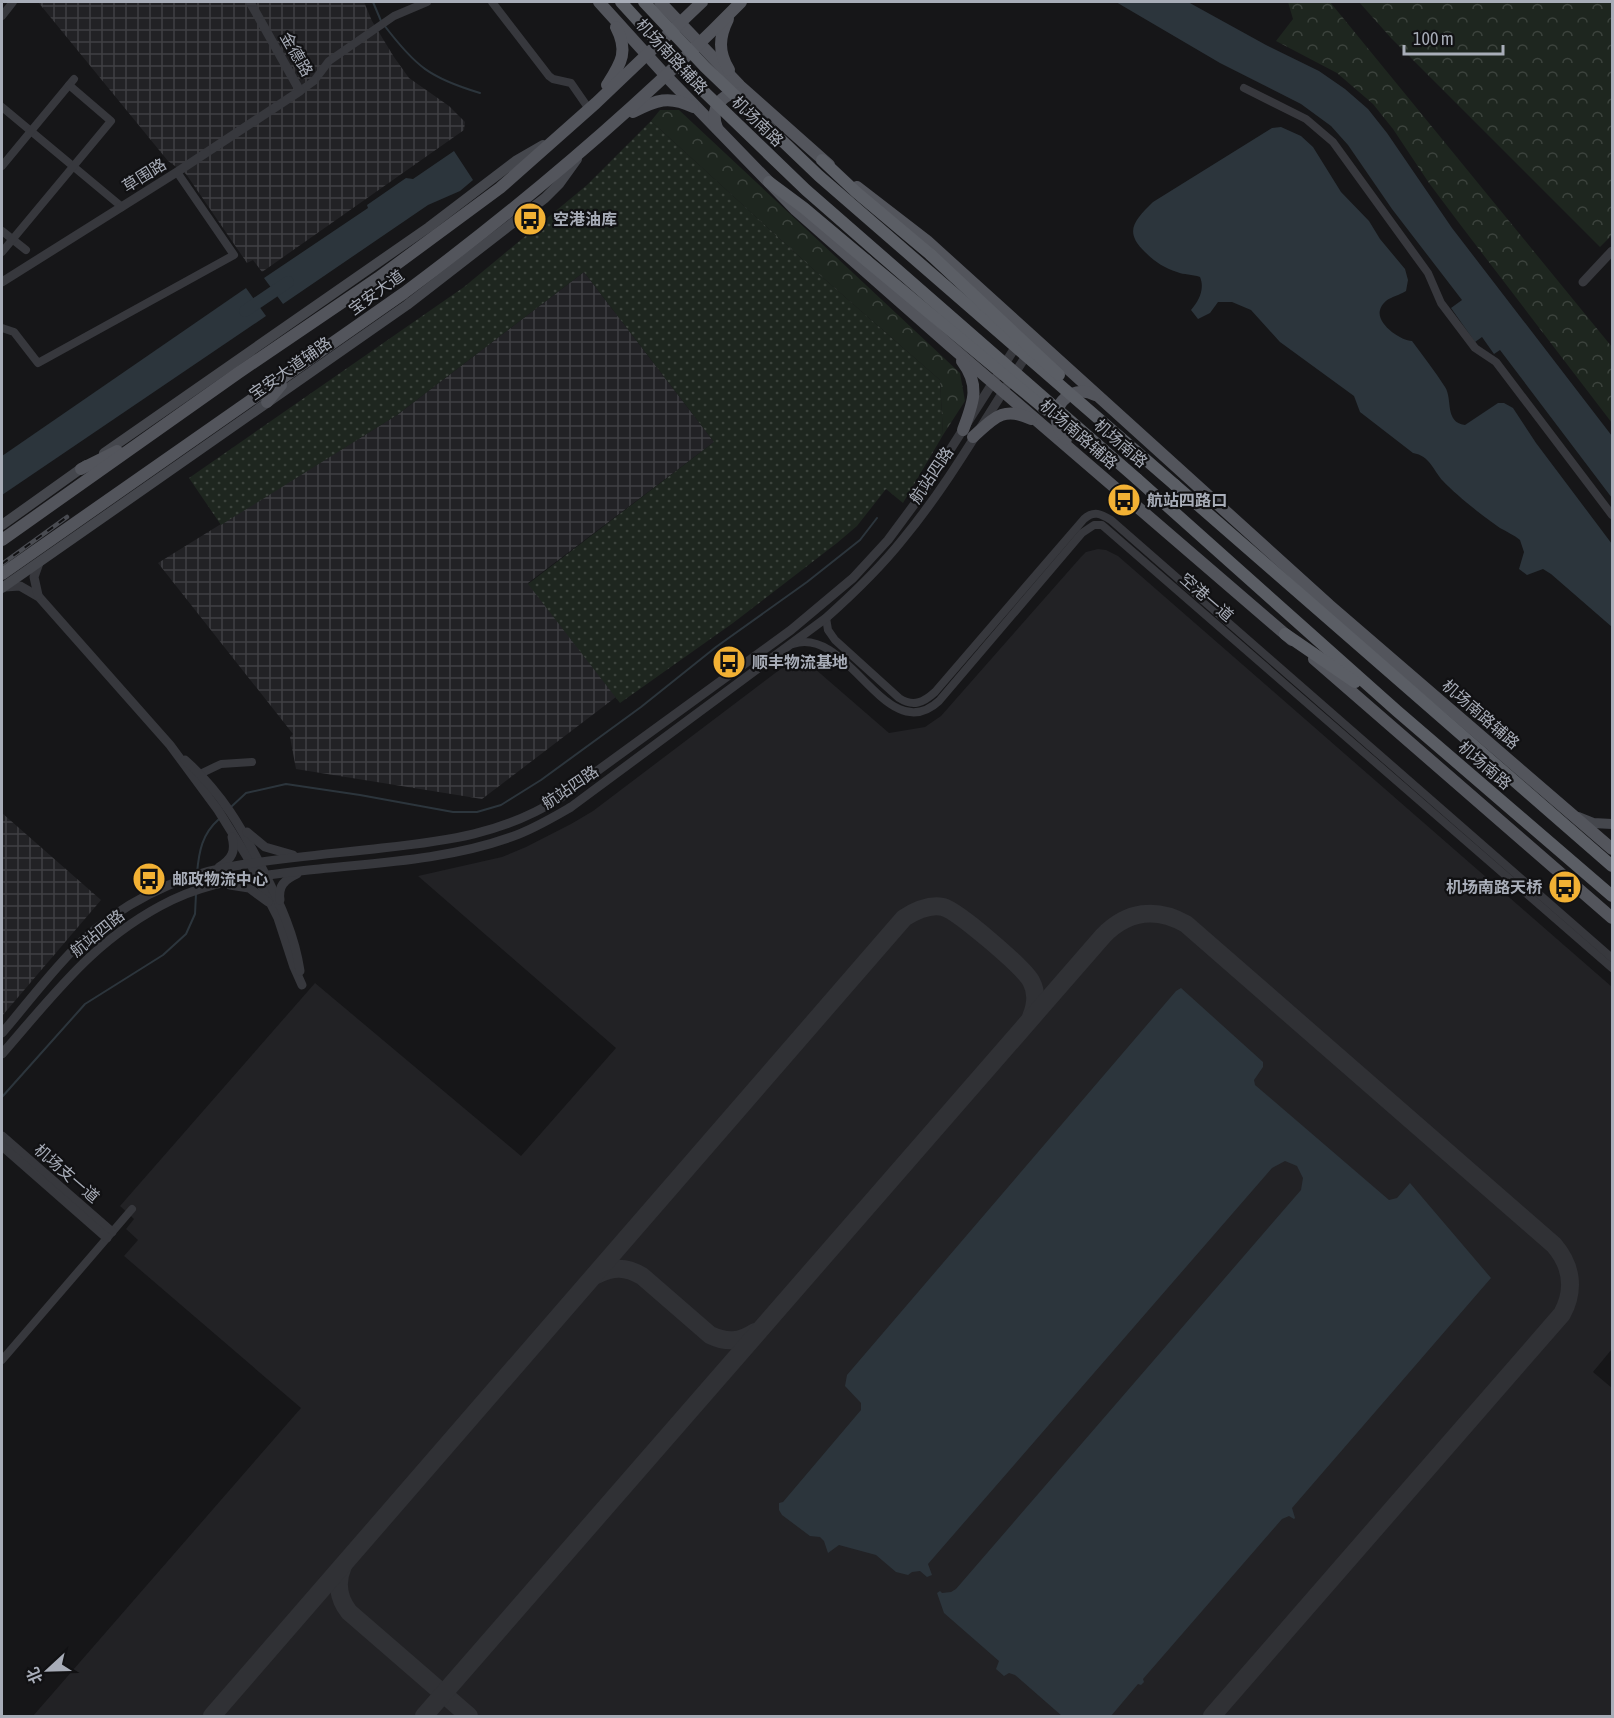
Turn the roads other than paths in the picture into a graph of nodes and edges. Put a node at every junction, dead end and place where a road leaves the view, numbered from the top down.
1 (14, 2) edge
2 (250, 2) edge
3 (427, 2) edge
4 (492, 2) edge
5 (621, 2) edge
6 (644, 2) edge
7 (660, 2) edge
8 (702, 2) edge
9 (602, 5) edge
10 (738, 5) edge
11 (2, 16) edge
12 (679, 23) junction
13 (699, 44) junction
14 (646, 55) junction
15 (666, 76) junction
16 (740, 86) junction
17 (1244, 88) dead end
18 (300, 91) junction
19 (749, 96) junction
20 (592, 106) junction
21 (2, 107) edge
22 (703, 114) junction
23 (617, 122) junction
24 (30, 131) junction
25 (720, 132) junction
26 (556, 137) junction
27 (579, 155) junction
28 (822, 160) junction
29 (2, 166) edge
30 (73, 167) junction
31 (177, 172) junction
32 (769, 182) junction
33 (122, 207) junction
34 (2, 231) edge
35 (12, 239) junction
36 (26, 250) dead end
37 (1612, 251) edge
38 (2, 252) edge
39 (2, 282) edge
40 (1583, 282) dead end
41 (2, 328) edge
42 (1026, 331) junction
43 (1036, 341) junction
44 (948, 344) junction
45 (293, 372) junction
46 (993, 381) junction
47 (1003, 390) junction
48 (1096, 396) junction
49 (267, 402) junction
50 (153, 433) junction
51 (968, 433) junction
52 (1053, 433) junction
53 (1084, 460) junction
54 (1150, 464) junction
55 (81, 470) junction
56 (1137, 479) junction
57 (1612, 515) edge
58 (2, 525) edge
59 (2, 540) edge
60 (39, 561) junction
61 (2, 574) edge
62 (2, 588) edge
63 (39, 597) junction
64 (826, 618) junction
65 (1285, 634) junction
66 (789, 646) junction
67 (1397, 711) junction
68 (170, 746) junction
69 (252, 762) dead end
70 (200, 774) junction
71 (209, 790) junction
72 (1564, 808) junction
73 (239, 824) junction
74 (1612, 824) edge
75 (228, 826) junction
76 (303, 857) junction
77 (1610, 859) edge
78 (255, 863) junction
79 (214, 869) junction
80 (312, 870) junction
81 (261, 875) junction
82 (1589, 876) junction
83 (215, 885) junction
84 (1612, 896) edge
85 (1612, 902) edge
86 (276, 906) junction
87 (1612, 918) edge
88 (1612, 958) edge
89 (1612, 968) edge
90 (2, 1033) edge
91 (2, 1054) edge
92 (2, 1136) edge
93 (2, 1146) edge
94 (132, 1209) dead end
95 (110, 1235) junction
96 (2, 1359) edge

1 - 11 street
2 - 18 street, 金德路
3 - 18 street
4 - 20 street
5 - 56 highway, 机场南路, bridge
6 - 54 highway, 机场南路, bridge
7 - 12 main road, 机场南路辅路
8 - 12 main road, 宝安大道
9 - 14 main road, 机场南路辅路
9 - 20 main road
10 - 13 main road, 宝安大道
10 - 16 main road
12 - 13 main road, 机场南路辅路
12 - 14 main road, 宝安大道
13 - 15 main road, 宝安大道
13 - 16 main road, 机场南路辅路
14 - 15 main road, 机场南路辅路
14 - 20 main road, 宝安大道
15 - 22 main road, 机场南路辅路
15 - 23 main road, 宝安大道
16 - 19 main road, 机场南路辅路
17 - 57 street
18 - 31 street, 草围路
19 - 25 main road
19 - 28 main road, 机场南路辅路
20 - 26 main road, 宝安大道
21 - 24 street
22 - 23 main road
22 - 25 main road, 机场南路辅路
23 - 27 main road, 宝安大道
24 - 29 street
24 - 30 street
24 - 30 street
25 - 32 main road, 机场南路辅路
26 - 50 main road, 宝安大道
26 - 55 main road
27 - 45 main road, 宝安大道
27 - 49 main road, 宝安大道辅路
28 - 42 main road, 机场南路辅路
28 - 54 highway, bridge
30 - 33 street
30 - 35 street
31 - 33 street, 草围路
31 - 41 street
32 - 44 main road, 机场南路辅路
32 - 56 highway, bridge
33 - 39 street, 草围路
34 - 35 street
35 - 36 street
35 - 38 street
37 - 40 street
42 - 43 main road, 机场南路辅路
42 - 46 street, 航站四路
43 - 47 street, 航站四路
43 - 48 main road, 机场南路辅路
44 - 46 main road, 机场南路辅路
44 - 51 main road
45 - 49 main road
45 - 61 main road, 宝安大道
46 - 47 main road, 机场南路辅路
46 - 51 street, 航站四路
47 - 51 street, 航站四路
47 - 52 main road, 机场南路辅路
48 - 53 main road
48 - 72 main road, 机场南路辅路
49 - 60 main road, 宝安大道辅路
50 - 55 main road
50 - 59 main road, 宝安大道
51 - 52 main road
51 - 64 street, 航站四路
51 - 76 street, 航站四路
52 - 53 main road, 机场南路辅路
53 - 65 main road, 机场南路辅路
54 - 77 highway, 机场南路, bridge
55 - 58 main road
56 - 67 highway, 机场南路
60 - 62 main road, 宝安大道辅路
60 - 63 street
62 - 63 street
63 - 68 street
64 - 66 street, 航站四路
64 - 88 street, 空港一道
65 - 67 highway
65 - 87 main road, 机场南路辅路
66 - 80 street, 航站四路
66 - 89 street, 空港一道
67 - 82 highway, 机场南路
68 - 70 street
68 - 71 street
69 - 70 street
70 - 71 street
71 - 73 street
71 - 75 street
72 - 74 main road
72 - 77 main road, 机场南路辅路
73 - 76 street
73 - 78 street
75 - 78 street
75 - 79 street
76 - 78 street, 航站四路
78 - 79 street, 航站四路
78 - 81 street
79 - 90 street, 航站四路
80 - 81 street, 航站四路
80 - 86 street
81 - 83 street, 航站四路
81 - 86 street
82 - 84 highway, 机场南路
82 - 85 highway
83 - 86 street
83 - 91 street, 航站四路
86 - 86 street
92 - 95 street, 机场支一道
93 - 95 street, 机场支一道
94 - 95 street
95 - 96 street

